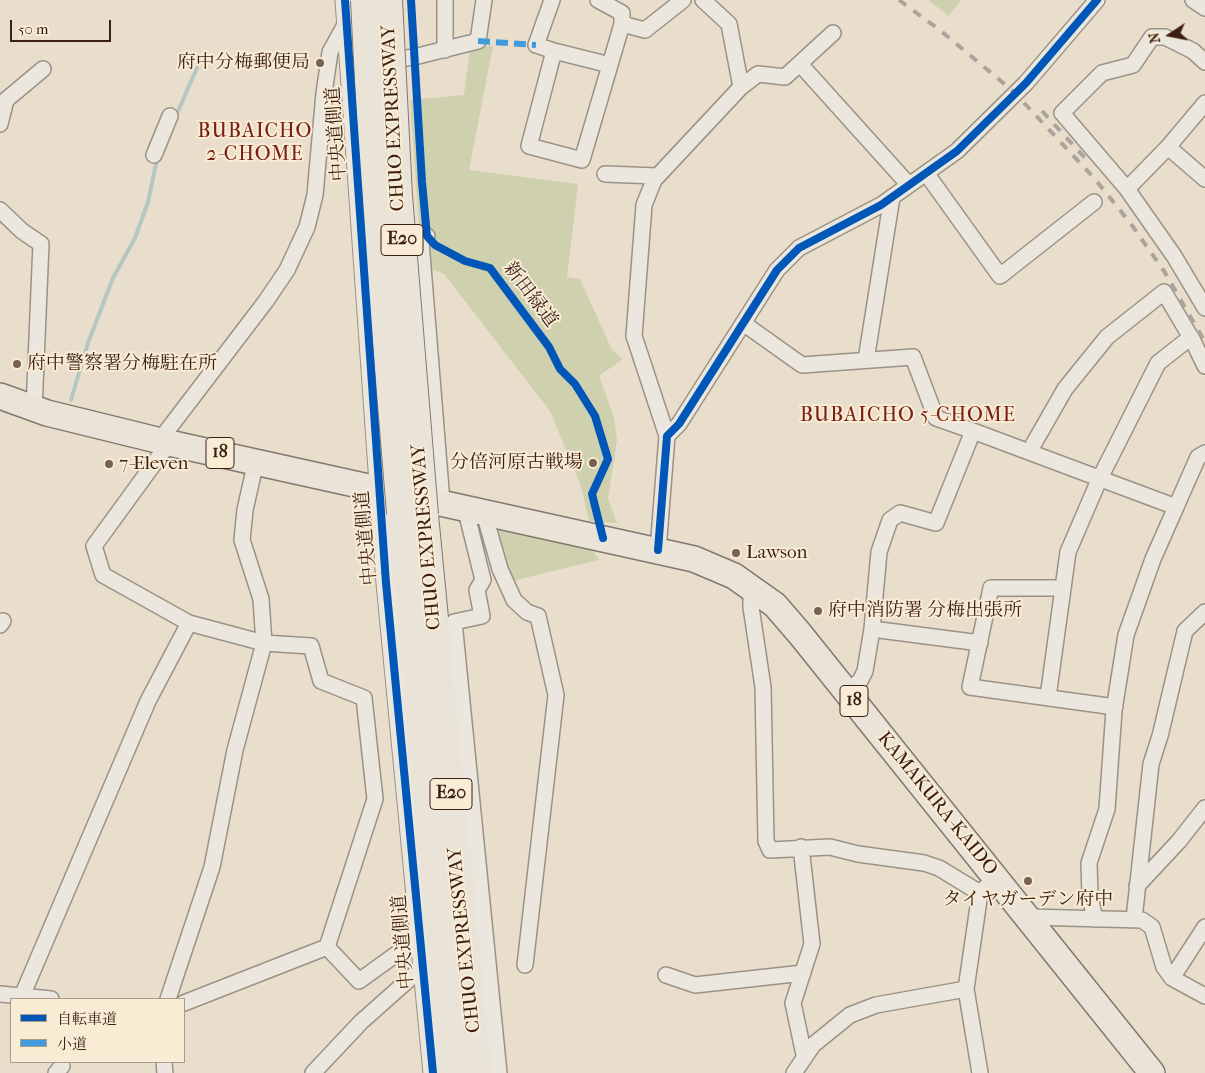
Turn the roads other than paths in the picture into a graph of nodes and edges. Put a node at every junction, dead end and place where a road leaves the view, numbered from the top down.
1 (345, 0) edge
2 (365, 0) edge
3 (388, 0) edge
4 (446, 0) edge
5 (484, 0) edge
6 (552, 0) edge
7 (598, 0) edge
8 (683, 0) edge
9 (703, 0) edge
10 (1097, 0) edge
11 (1193, 0) edge
12 (1205, 8) edge
13 (346, 23) junction
14 (622, 24) junction
15 (833, 33) dead end
16 (444, 50) junction
17 (554, 51) junction
18 (1205, 62) edge
19 (800, 64) junction
20 (610, 65) junction
21 (348, 66) junction
22 (43, 69) dead end
23 (741, 87) junction
24 (1205, 103) edge
25 (170, 116) dead end
26 (0, 124) edge
27 (1168, 147) junction
28 (154, 155) dead end
29 (926, 173) junction
30 (605, 174) dead end
31 (657, 176) junction
32 (1205, 180) edge
33 (909, 185) junction
34 (1127, 189) junction
35 (892, 197) junction
36 (1094, 202) dead end
37 (0, 210) edge
38 (427, 236) dead end
39 (1205, 306) edge
40 (743, 323) junction
41 (1191, 338) junction
42 (866, 360) junction
43 (1205, 366) edge
44 (0, 396) edge
45 (34, 409) junction
46 (973, 431) junction
47 (667, 436) junction
48 (165, 441) junction
49 (1029, 452) junction
50 (1205, 453) edge
51 (256, 461) junction
52 (1099, 480) junction
53 (379, 488) junction
54 (464, 507) junction
55 (1176, 507) junction
56 (658, 550) junction
57 (751, 586) junction
58 (1062, 588) junction
59 (1205, 612) edge
60 (189, 622) junction
61 (872, 629) junction
62 (264, 642) junction
63 (980, 643) junction
64 (847, 691) junction
65 (1048, 697) junction
66 (1115, 707) junction
67 (1205, 808) edge
68 (801, 847) junction
69 (988, 885) junction
70 (1137, 886) junction
71 (1029, 917) junction
72 (1094, 919) junction
73 (1134, 919) junction
74 (1205, 927) edge
75 (420, 937) junction
76 (327, 947) junction
77 (525, 965) dead end
78 (424, 966) junction
79 (802, 973) junction
80 (666, 975) dead end
81 (1172, 978) junction
82 (966, 988) junction
83 (0, 994) edge
84 (22, 996) junction
85 (1205, 996) edge
86 (41, 998) edge
87 (168, 998) edge
88 (185, 1003) edge
89 (804, 1055) junction
90 (313, 1073) edge
91 (433, 1073) edge
92 (453, 1073) edge
93 (478, 1073) edge
94 (499, 1073) edge
95 (794, 1073) edge
96 (980, 1073) edge
97 (1152, 1073) edge

1 - 13 street, 中央道側道
2 - 92 highway, CHUO EXPRESSWAY / E20, bridge
3 - 93 highway, CHUO EXPRESSWAY / E20, bridge
4 - 16 street
5 - 16 street
6 - 17 street
7 - 14 street
8 - 14 street
9 - 23 street
10 - 29 street
11 - 12 street
13 - 21 street, 中央道側道
13 - 48 street
14 - 20 street
15 - 19 street
16 - 21 street
17 - 20 street
17 - 20 street
18 - 34 street
19 - 23 street
19 - 33 street
21 - 53 street, 中央道側道
22 - 26 street
23 - 31 street
24 - 27 street
25 - 28 street
27 - 32 street
27 - 34 street
29 - 33 street
29 - 36 street
30 - 31 street
31 - 47 street
33 - 35 street
34 - 39 street
35 - 40 street
35 - 42 street
37 - 45 street
38 - 54 street
40 - 42 street
40 - 47 street
41 - 43 street
41 - 49 street
41 - 52 street
42 - 46 street
44 - 45 main road, KAMAKURA-KAIDO / 18
45 - 48 main road, KAMAKURA-KAIDO / 18
46 - 49 street
46 - 61 street
47 - 56 street
48 - 51 main road, KAMAKURA-KAIDO / 18
48 - 60 street
49 - 52 street
50 - 55 street
51 - 53 main road, KAMAKURA-KAIDO / 18
51 - 62 street
52 - 55 street
52 - 58 street
53 - 54 main road, KAMAKURA-KAIDO / 18
53 - 75 street, 中央道側道
54 - 56 main road, KAMAKURA-KAIDO / 18
54 - 77 street
54 - 94 street
55 - 66 street
56 - 57 main road, KAMAKURA-KAIDO / 18
57 - 64 main road, KAMAKURA-KAIDO / 18
57 - 68 street
58 - 63 street
58 - 65 street
59 - 70 street
60 - 62 street
60 - 84 street
61 - 63 street
61 - 64 street
62 - 76 street
62 - 87 street
63 - 65 street
64 - 69 main road, KAMAKURA-KAIDO / 18
65 - 66 street
66 - 72 street
67 - 70 street
68 - 69 street
68 - 79 street
69 - 71 main road, KAMAKURA-KAIDO / 18
69 - 82 street
70 - 73 street
71 - 72 street
71 - 97 main road, KAMAKURA-KAIDO / 18
72 - 73 street
73 - 81 street
74 - 81 street
75 - 76 street
75 - 78 street, 中央道側道
76 - 88 street
78 - 90 street
78 - 91 street, 中央道側道
79 - 80 street
79 - 89 street
81 - 85 street
82 - 89 street
82 - 96 street
83 - 84 street
84 - 86 street
89 - 95 street

